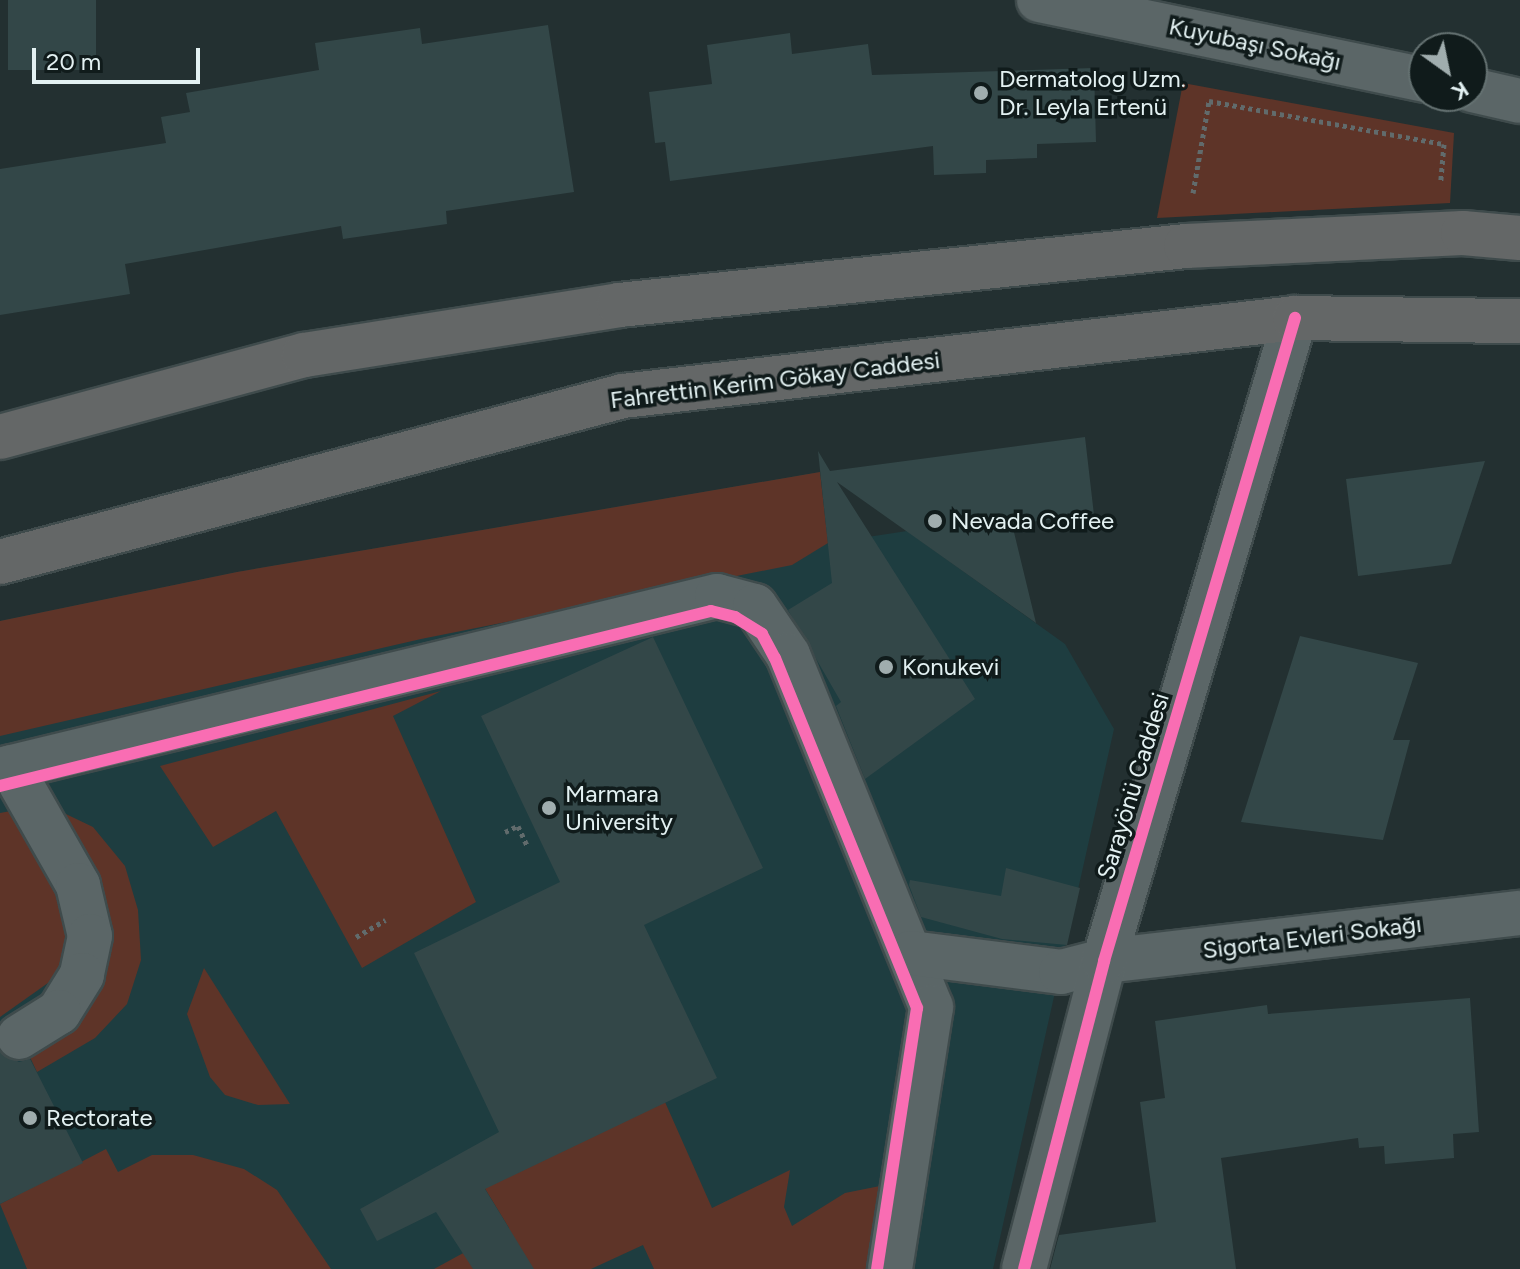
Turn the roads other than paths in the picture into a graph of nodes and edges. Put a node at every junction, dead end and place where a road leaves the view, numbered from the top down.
1 (1039, 0) edge
2 (1408, 77) edge
3 (1488, 94) edge
4 (1520, 101) edge
5 (1520, 238) edge
6 (1295, 318) junction
7 (1520, 321) edge
8 (0, 437) edge
9 (0, 562) edge
10 (6, 768) edge
11 (1520, 913) edge
12 (911, 953) junction
13 (1104, 961) junction
14 (19, 1037) dead end
15 (890, 1269) edge
16 (1024, 1269) edge

1 - 2 street, Kuyubaşı Sokağı
3 - 4 street
5 - 8 main road
6 - 7 main road, Fahrettin Kerim Gökay Caddesi
6 - 9 main road, Fahrettin Kerim Gökay Caddesi
6 - 13 street, Sarayönü Caddesi
10 - 12 street
10 - 14 street
11 - 13 street, Sigorta Evleri Sokağı
12 - 13 street, Sigorta Evleri Sokağı
12 - 15 street
13 - 16 street, Sarayönü Caddesi

